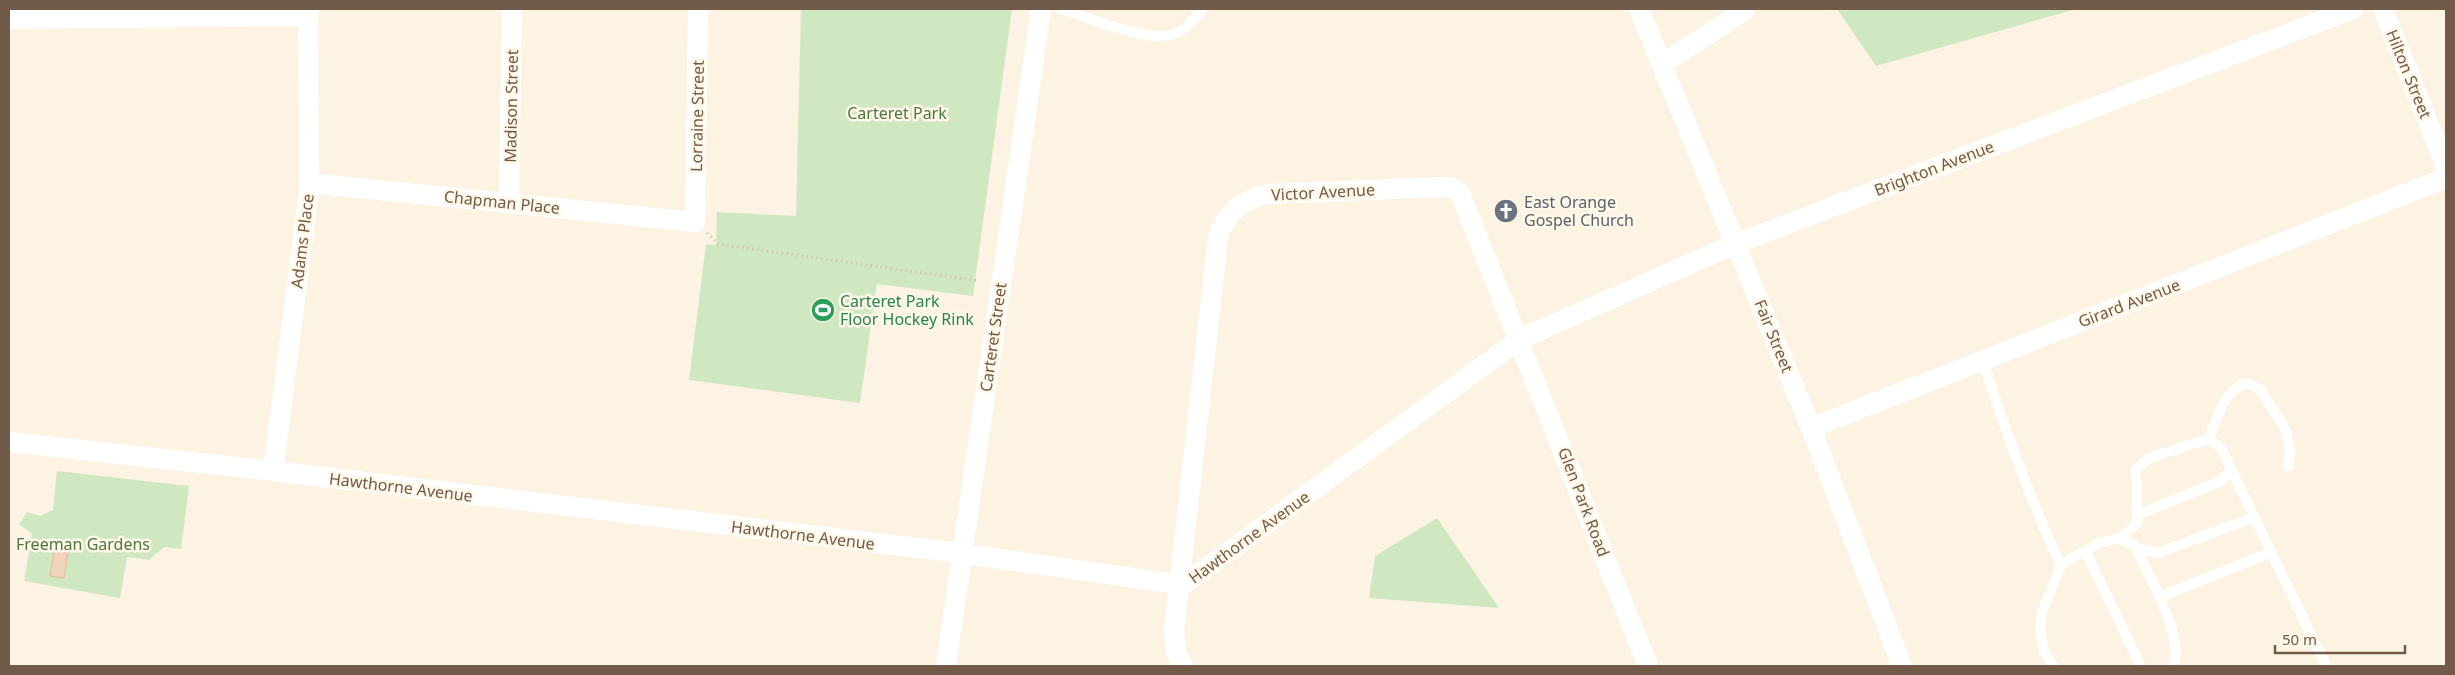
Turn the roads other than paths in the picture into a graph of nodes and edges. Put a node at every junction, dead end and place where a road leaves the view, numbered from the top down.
1 (512, 9) edge
2 (698, 9) edge
3 (1041, 9) edge
4 (1060, 9) edge
5 (1203, 9) edge
6 (1639, 9) edge
7 (2353, 9) edge
8 (2383, 9) edge
9 (1744, 11) dead end
10 (308, 12) edge
11 (9, 19) edge
12 (1662, 64) junction
13 (2446, 166) edge
14 (2446, 178) edge
15 (309, 183) junction
16 (509, 203) junction
17 (695, 222) joint
18 (1736, 244) junction
19 (1520, 338) junction
20 (1983, 361) junction
21 (1811, 428) junction
22 (2208, 439) junction
23 (9, 442) edge
24 (2288, 466) dead end
25 (2232, 469) junction
26 (273, 471) junction
27 (2137, 515) junction
28 (2255, 516) junction
29 (2119, 538) junction
30 (2134, 545) junction
31 (2085, 550) junction
32 (2272, 552) junction
33 (962, 554) junction
34 (2061, 564) junction
35 (1179, 585) junction
36 (2159, 597) junction
37 (946, 666) edge
38 (1183, 666) edge
39 (1648, 666) edge
40 (1902, 666) edge
41 (2053, 666) edge
42 (2141, 666) edge
43 (2173, 666) edge
44 (2326, 666) edge

1 - 16 street, Madison Street
2 - 17 street, Lorraine Street
3 - 33 street, Carteret Street
4 - 5 lane
6 - 12 street, Fair Street
7 - 18 street, Brighton Avenue
8 - 13 street, Hilton Street
9 - 12 street
10 - 11 street
10 - 15 street, Adams Place
12 - 18 street, Fair Street
14 - 20 street, Girard Avenue
15 - 16 street, Chapman Place
15 - 26 street, Adams Place
16 - 17 street, Chapman Place
18 - 19 street, Brighton Avenue
18 - 21 street, Fair Street
19 - 35 street, Hawthorne Avenue
19 - 35 street, Victor Avenue
19 - 39 street, Glen Park Road
20 - 21 street, Girard Avenue
20 - 34 lane
21 - 40 street, Fair Street
22 - 24 lane
22 - 25 lane
22 - 27 lane
23 - 26 street, Hawthorne Avenue
25 - 27 lane
25 - 28 lane
26 - 33 street, Hawthorne Avenue
27 - 29 lane
28 - 30 lane
28 - 32 lane
29 - 30 lane
29 - 31 lane
30 - 36 lane
31 - 34 lane
31 - 42 lane
32 - 36 lane
32 - 44 lane
33 - 35 street, Hawthorne Avenue
33 - 37 street, Carteret Street
34 - 41 lane
35 - 38 street, Victor Avenue
36 - 43 lane

